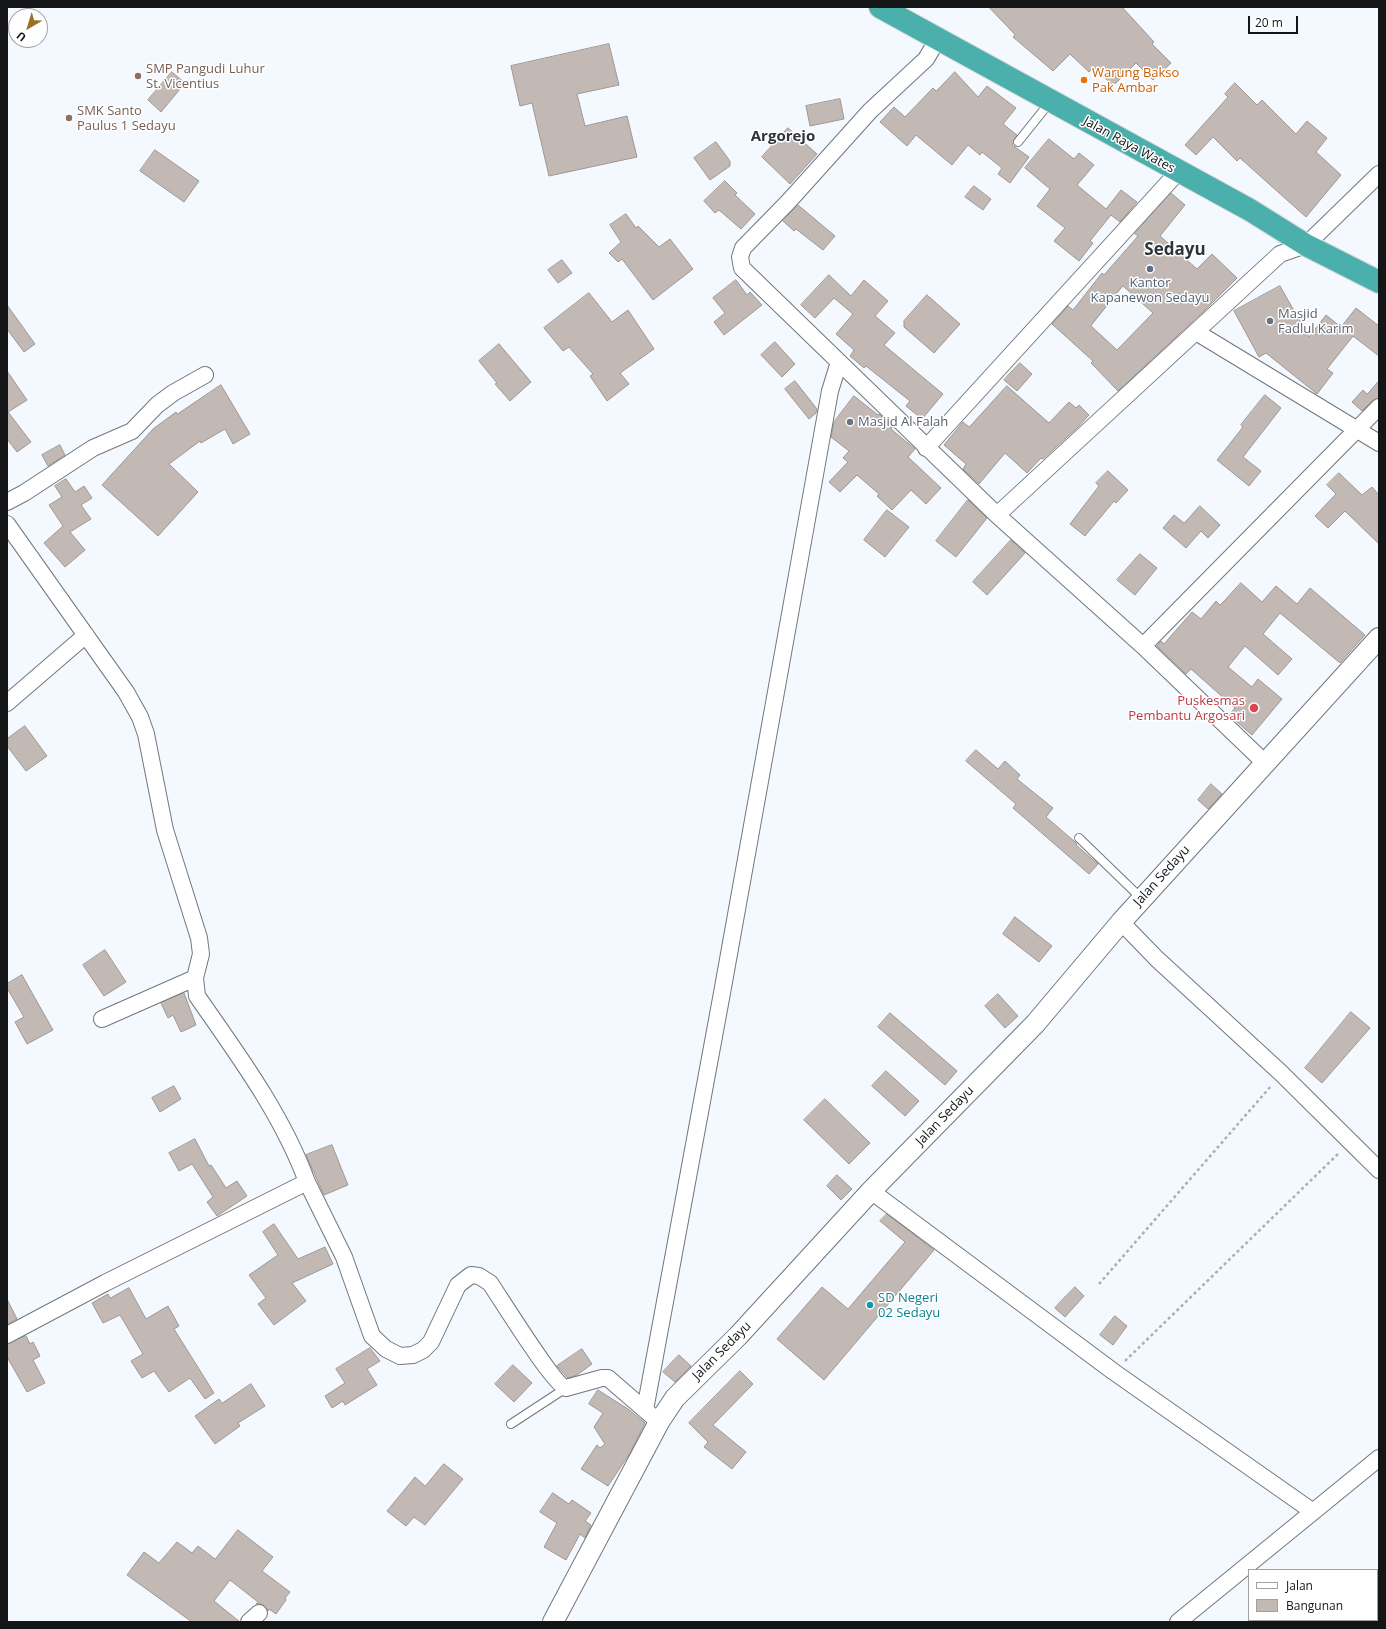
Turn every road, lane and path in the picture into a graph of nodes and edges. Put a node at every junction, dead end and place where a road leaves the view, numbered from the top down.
1 (880, 7) edge
2 (938, 39) junction
3 (1050, 102) junction
4 (1018, 142) dead end
5 (1178, 172) junction
6 (1379, 174) edge
7 (1306, 245) junction
8 (1379, 282) edge
9 (1196, 332) junction
10 (839, 362) junction
11 (205, 375) dead end
12 (1379, 407) edge
13 (1357, 429) junction
14 (1379, 443) edge
15 (926, 448) junction
16 (7, 502) edge
17 (997, 515) junction
18 (7, 524) edge
19 (86, 635) junction
20 (1379, 638) edge
21 (1143, 646) junction
22 (7, 703) edge
23 (1265, 763) junction
24 (1079, 838) dead end
25 (1142, 899) junction
26 (1121, 922) junction
27 (195, 978) junction
28 (102, 1019) dead end
29 (1281, 1073) junction
30 (1351, 1141) junction
31 (1379, 1170) edge
32 (308, 1182) junction
33 (871, 1191) junction
34 (1099, 1284) dead end
35 (7, 1335) edge
36 (1114, 1372) junction
37 (566, 1388) junction
38 (652, 1416) junction
39 (511, 1424) dead end
40 (1379, 1458) edge
41 (1312, 1511) junction
42 (552, 1622) edge
43 (1178, 1622) edge

1 - 2 highway, Jalan Raya Wates
2 - 3 highway, Jalan Raya Wates
2 - 10 street
3 - 4 lane
3 - 5 highway, Jalan Raya Wates
5 - 7 highway, Jalan Raya Wates
5 - 15 street
6 - 7 street
7 - 8 highway, Jalan Raya Wates
7 - 9 street
9 - 13 street
9 - 17 street
10 - 15 street
10 - 38 street
11 - 16 street
12 - 13 street
13 - 14 street
13 - 21 street
15 - 17 street
17 - 21 street
18 - 19 street
19 - 22 street
19 - 27 street
20 - 23 street, Jalan Sedayu
21 - 23 street
23 - 25 street, Jalan Sedayu
24 - 25 lane
25 - 26 street, Jalan Sedayu
26 - 29 street
26 - 33 street, Jalan Sedayu
27 - 28 street
27 - 32 street
29 - 30 street
29 - 34 path
30 - 31 street
30 - 36 path
32 - 35 street
32 - 37 street
33 - 36 street
33 - 38 street, Jalan Sedayu
36 - 41 street
37 - 38 street
37 - 39 lane
38 - 42 street, Jalan Sedayu
40 - 41 street
41 - 43 street

